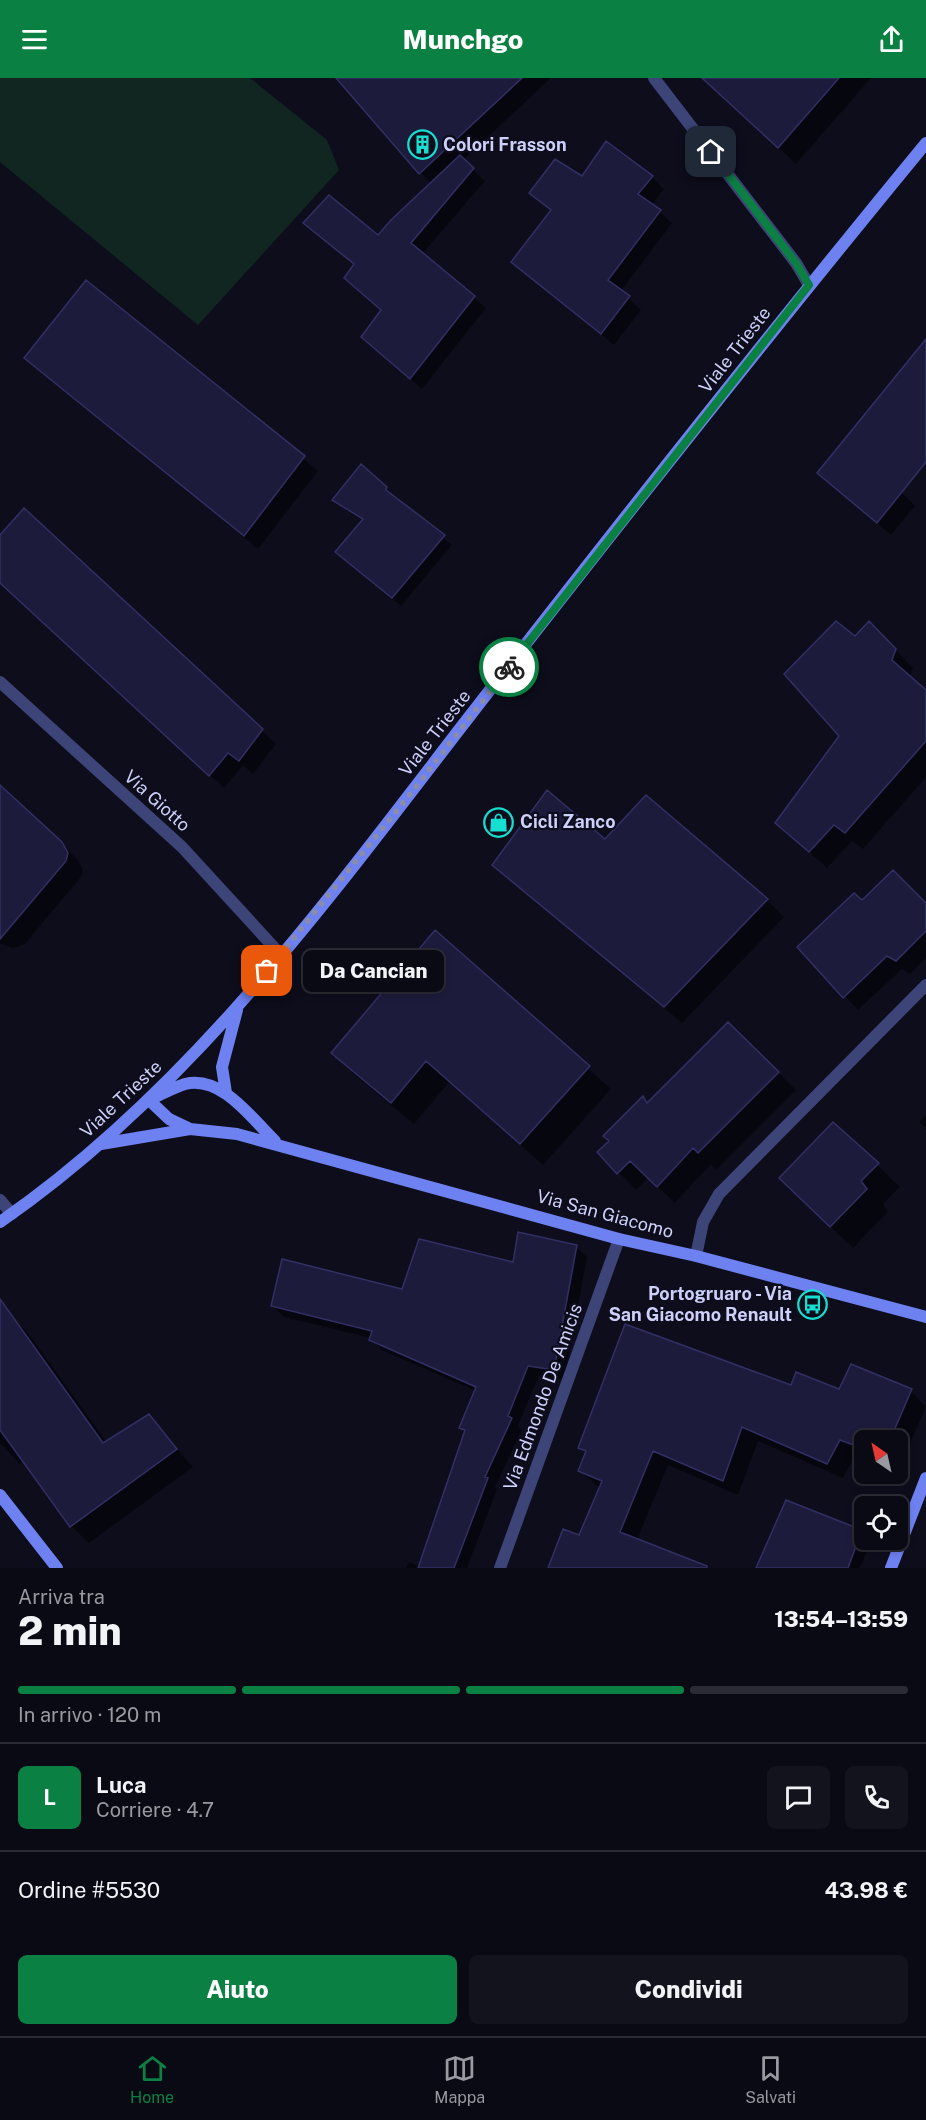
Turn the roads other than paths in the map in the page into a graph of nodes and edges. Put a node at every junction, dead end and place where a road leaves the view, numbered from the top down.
1 (654, 78) edge
2 (926, 143) edge
3 (809, 285) junction
4 (0, 682) edge
5 (281, 955) junction
6 (926, 985) edge
7 (239, 1004) junction
8 (226, 1093) junction
9 (149, 1100) junction
10 (190, 1129) junction
11 (276, 1142) junction
12 (100, 1144) junction
13 (0, 1200) edge
14 (12, 1214) junction
15 (0, 1222) edge
16 (620, 1239) junction
17 (696, 1256) junction
18 (926, 1317) edge
19 (926, 1478) edge
20 (0, 1495) edge
21 (57, 1568) edge
22 (500, 1568) edge
23 (891, 1568) edge

1 - 3 street
2 - 3 main road, Viale Trieste
3 - 5 main road, Viale Trieste
4 - 5 street, Via Giotto
5 - 7 main road, Viale Trieste
6 - 17 street
7 - 8 main road
7 - 9 main road, Viale Trieste
8 - 9 main road, Via San Giacomo
8 - 11 main road, Via San Giacomo
9 - 10 main road, Via San Giacomo
9 - 12 main road, Viale Trieste
10 - 11 main road, Via San Giacomo
10 - 12 main road, Via San Giacomo
11 - 16 main road, Via San Giacomo
12 - 14 main road, Viale Trieste
13 - 14 street
14 - 15 main road, Viale Trieste
16 - 17 main road, Via San Giacomo
16 - 22 street, Via Edmondo De Amicis
17 - 18 main road, Via San Giacomo
19 - 23 main road
20 - 21 main road

